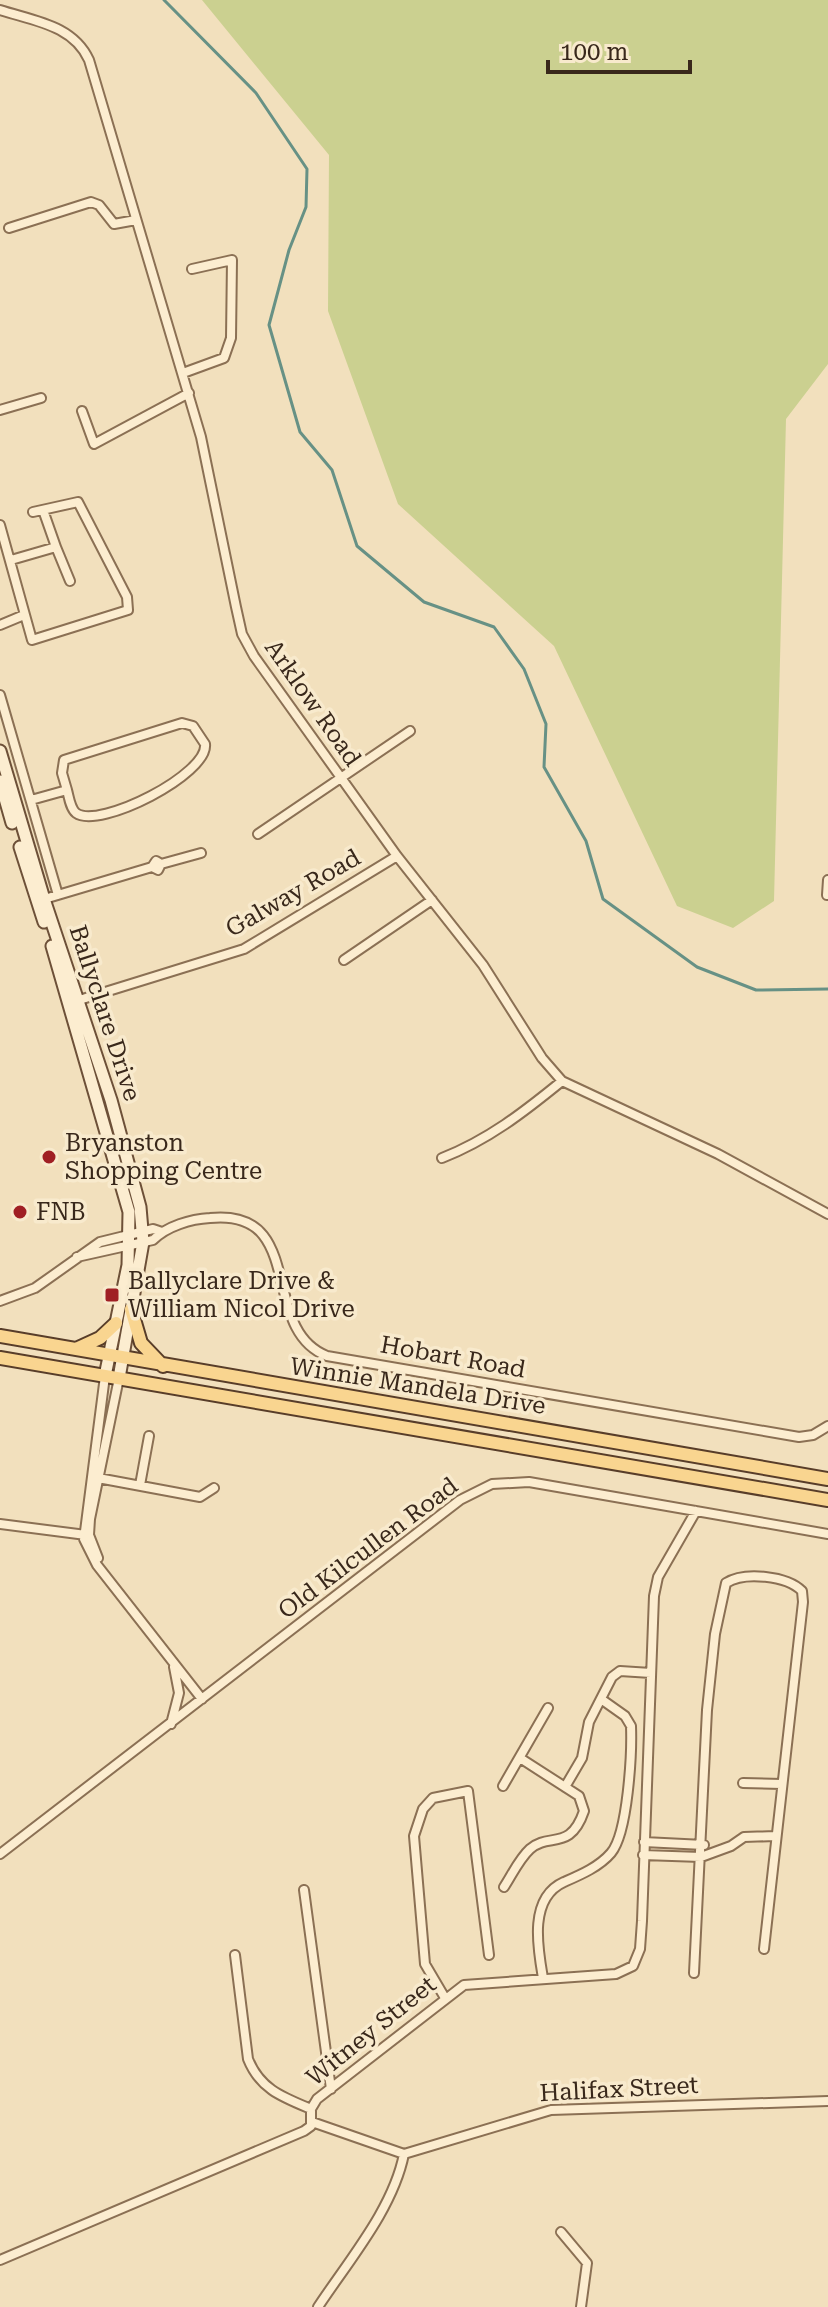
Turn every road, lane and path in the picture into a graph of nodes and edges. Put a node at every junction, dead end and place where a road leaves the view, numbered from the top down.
1 (0, 10) edge
2 (136, 220) junction
3 (9, 228) dead end
4 (192, 269) dead end
5 (183, 373) junction
6 (189, 393) junction
7 (41, 398) dead end
8 (0, 410) edge
9 (82, 411) dead end
10 (43, 510) junction
11 (33, 512) dead end
12 (0, 525) edge
13 (56, 547) junction
14 (11, 560) junction
15 (70, 581) dead end
16 (24, 615) junction
17 (0, 625) edge
18 (0, 695) edge
19 (410, 731) dead end
20 (0, 751) edge
21 (342, 780) junction
22 (0, 781) edge
23 (67, 790) junction
24 (31, 800) junction
25 (258, 834) dead end
26 (201, 853) dead end
27 (397, 856) junction
28 (828, 880) edge
29 (58, 895) junction
30 (827, 895) edge
31 (40, 900) junction
32 (432, 900) junction
33 (344, 960) dead end
34 (74, 1002) junction
35 (562, 1081) junction
36 (442, 1158) dead end
37 (828, 1214) edge
38 (136, 1238) junction
39 (0, 1301) edge
40 (131, 1309) junction
41 (116, 1323) junction
42 (0, 1336) edge
43 (76, 1349) junction
44 (116, 1357) junction
45 (0, 1358) edge
46 (163, 1366) junction
47 (112, 1377) junction
48 (824, 1429) edge
49 (149, 1436) dead end
50 (98, 1478) junction
51 (828, 1479) edge
52 (140, 1485) junction
53 (214, 1488) dead end
54 (828, 1500) edge
55 (696, 1511) junction
56 (0, 1524) edge
57 (828, 1534) edge
58 (86, 1535) junction
59 (172, 1660) junction
60 (651, 1673) junction
61 (202, 1699) junction
62 (601, 1699) junction
63 (548, 1708) dead end
64 (171, 1725) junction
65 (520, 1758) junction
66 (743, 1783) dead end
67 (782, 1784) junction
68 (503, 1786) dead end
69 (565, 1787) junction
70 (775, 1836) junction
71 (644, 1842) junction
72 (702, 1844) junction
73 (712, 1850) junction
74 (0, 1854) edge
75 (643, 1855) junction
76 (701, 1857) junction
77 (504, 1887) dead end
78 (304, 1890) dead end
79 (764, 1949) dead end
80 (235, 1955) dead end
81 (489, 1955) dead end
82 (694, 1973) dead end
83 (543, 1978) junction
84 (445, 1998) junction
85 (331, 2089) junction
86 (828, 2101) edge
87 (311, 2109) junction
88 (312, 2122) junction
89 (404, 2154) junction
90 (561, 2232) dead end
91 (0, 2260) edge
92 (318, 2307) edge
93 (581, 2307) edge

1 - 2 street, Arklow Road
2 - 3 street
2 - 5 street, Arklow Road
4 - 5 street
5 - 6 street, Arklow Road
6 - 9 street
6 - 21 street, Arklow Road
7 - 8 street
10 - 11 street
10 - 13 street
10 - 16 street
12 - 14 street
13 - 14 street
13 - 15 street
14 - 16 street
16 - 17 street
18 - 24 street
19 - 21 street
20 - 31 street, Ballyclare Drive
21 - 25 street
21 - 27 street, Arklow Road
22 - 31 street, Ballyclare Drive
23 - 23 street
23 - 24 street
24 - 29 street
26 - 29 street
27 - 32 street, Arklow Road
27 - 34 street, Galway Road
28 - 30 street
29 - 31 street
31 - 34 street, Ballyclare Drive
32 - 33 street
32 - 35 street, Arklow Road
34 - 38 street, Ballyclare Drive
35 - 36 street
35 - 37 street, Arklow Road
38 - 39 street, Hobart Road
38 - 40 street, Ballyclare Drive
38 - 41 street, Ballyclare Drive
38 - 48 street, Hobart Road
40 - 44 street, Ballyclare Drive
40 - 46 main road
41 - 43 main road
41 - 44 street, Ballyclare Drive
42 - 43 main road, Winnie Mandela Drive
43 - 44 main road, Winnie Mandela Drive
44 - 46 main road, Winnie Mandela Drive
44 - 47 street, Ballyclare Drive
45 - 47 main road, Winnie Mandela Drive
46 - 51 main road, Winnie Mandela Drive
47 - 50 street, Ballyclare Drive
47 - 54 main road, Winnie Mandela Drive
47 - 58 street, Ballyclare Drive
49 - 52 street
50 - 52 street
50 - 58 street, Ballyclare Drive
52 - 53 street
55 - 57 street, Old Kilcullen Road
55 - 60 street, Witney Street
55 - 61 street, Old Kilcullen Road
56 - 58 street
58 - 59 street
59 - 61 street
59 - 64 street
60 - 62 street
60 - 71 street, Witney Street
61 - 64 street, Old Kilcullen Road
62 - 69 street
62 - 83 street
63 - 65 street
64 - 74 street, Old Kilcullen Road
65 - 68 street
65 - 69 street
66 - 67 street
67 - 70 street
67 - 72 street
69 - 77 street
70 - 73 street
70 - 79 street
71 - 72 street
71 - 75 street, Witney Street
72 - 73 street
72 - 76 street
73 - 76 street
75 - 76 street
75 - 83 street, Witney Street
76 - 82 street
78 - 85 street
80 - 87 street
81 - 84 street
83 - 84 street, Witney Street
84 - 85 street, Witney Street
85 - 87 street, Witney Street
86 - 89 street, Halifax Street
87 - 88 street, Witney Street
88 - 89 street
88 - 91 street, Witney Street
89 - 92 street
90 - 93 street

